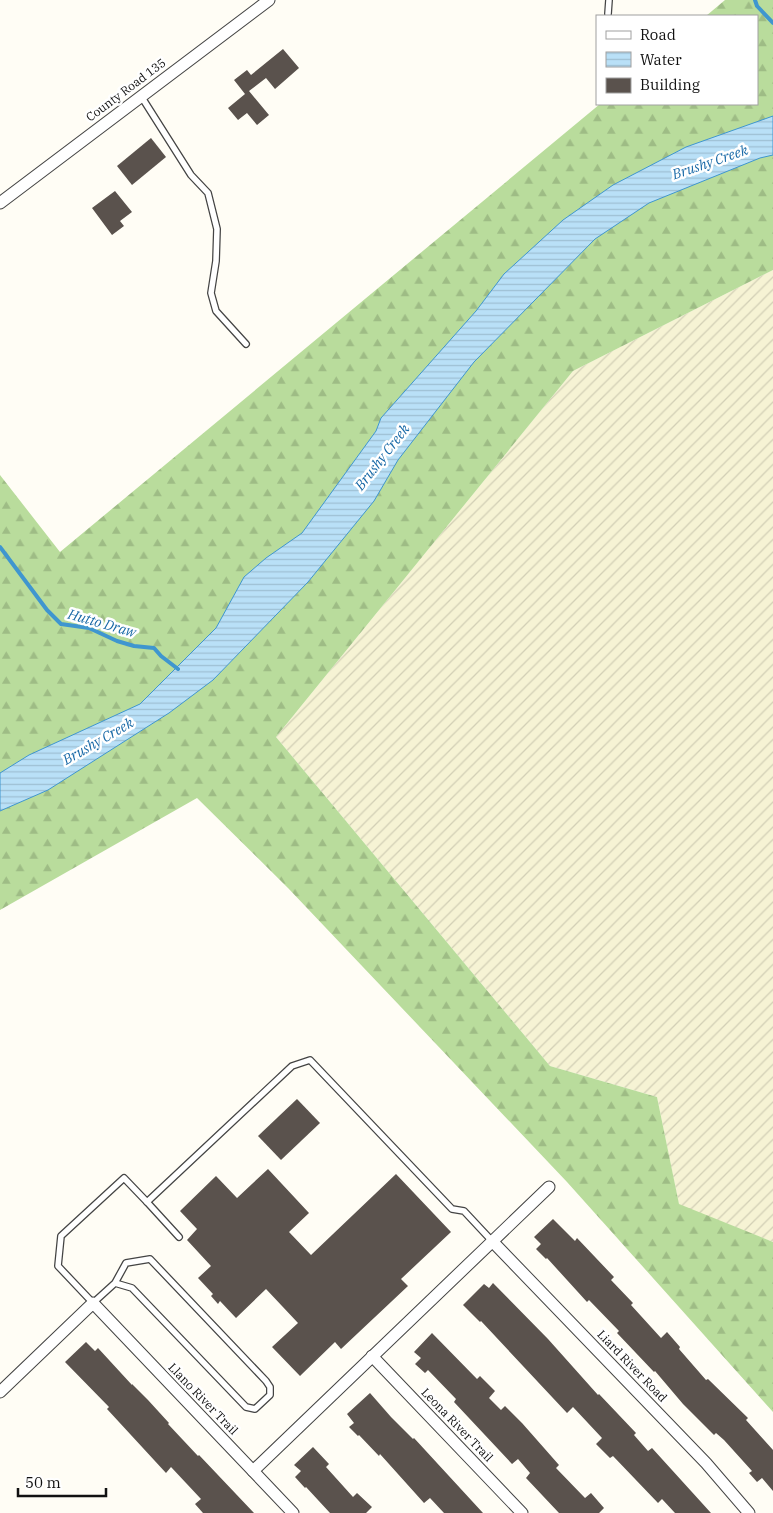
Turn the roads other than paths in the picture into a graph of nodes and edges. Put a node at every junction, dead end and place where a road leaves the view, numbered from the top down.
1 (269, 0) edge
2 (609, 0) edge
3 (608, 14) dead end
4 (141, 96) junction
5 (0, 203) edge
6 (246, 344) dead end
7 (549, 1186) dead end
8 (147, 1202) junction
9 (179, 1236) dead end
10 (492, 1241) junction
11 (115, 1283) junction
12 (93, 1303) junction
13 (372, 1356) junction
14 (0, 1392) edge
15 (253, 1470) junction
16 (293, 1513) edge
17 (522, 1513) edge
18 (750, 1513) edge

1 - 4 street, County Road 135
2 - 3 lane
4 - 5 street, County Road 135
4 - 6 lane
7 - 10 street
8 - 9 lane
8 - 10 lane
8 - 12 lane
10 - 13 street
10 - 18 street, Liard River Road
11 - 11 lane
11 - 12 lane
12 - 14 street
12 - 15 street, Llano River Trail
13 - 15 street
13 - 17 street, Leona River Trail
15 - 16 street, Llano River Trail

